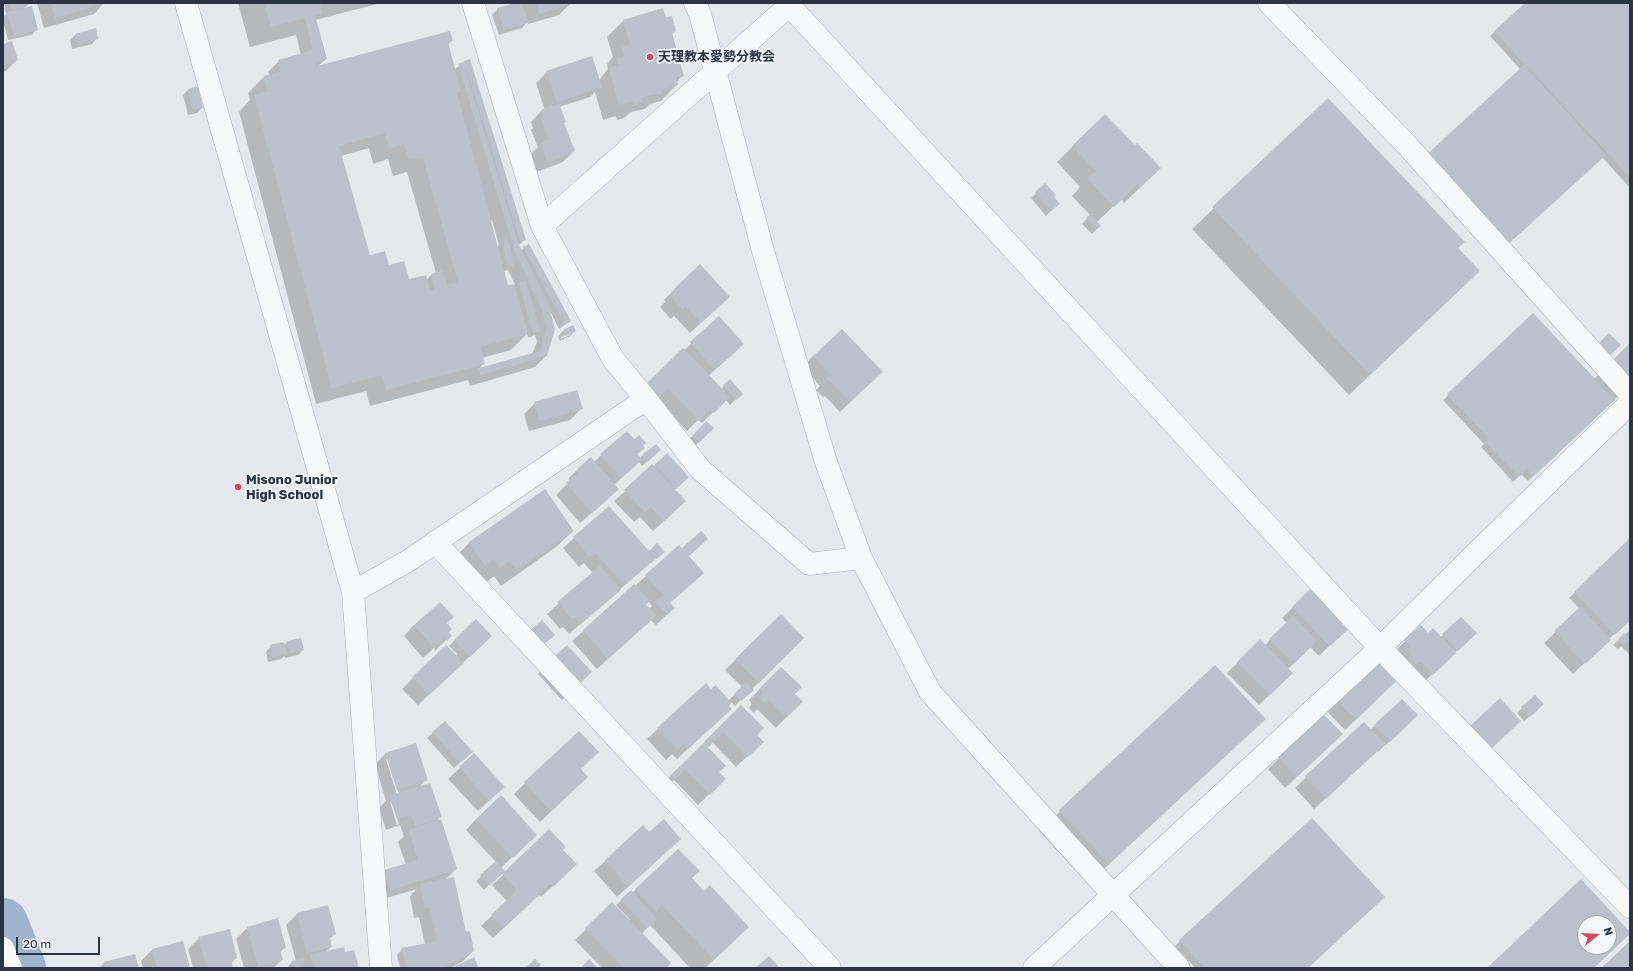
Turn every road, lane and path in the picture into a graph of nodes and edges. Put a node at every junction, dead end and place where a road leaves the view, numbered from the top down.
1 (186, 3) edge
2 (473, 3) edge
3 (695, 3) edge
4 (1269, 3) edge
5 (790, 4) edge
6 (714, 71) junction
7 (542, 226) junction
8 (1630, 394) edge
9 (646, 399) junction
10 (1630, 403) edge
11 (435, 542) junction
12 (861, 558) junction
13 (353, 592) junction
14 (1380, 648) junction
15 (1114, 896) junction
16 (1630, 907) edge
17 (3, 948) edge
18 (11, 968) edge
19 (381, 968) edge
20 (830, 968) edge
21 (1034, 968) edge
22 (1179, 968) edge

1 - 13 street
2 - 7 street
3 - 6 street
4 - 8 street
5 - 6 street
5 - 14 street
6 - 7 street
6 - 12 street
7 - 9 street
9 - 11 street
9 - 12 street
10 - 14 street
11 - 13 street
11 - 20 street
12 - 15 street
13 - 19 street
14 - 15 street
14 - 16 street
15 - 21 street
15 - 22 street
17 - 18 street

